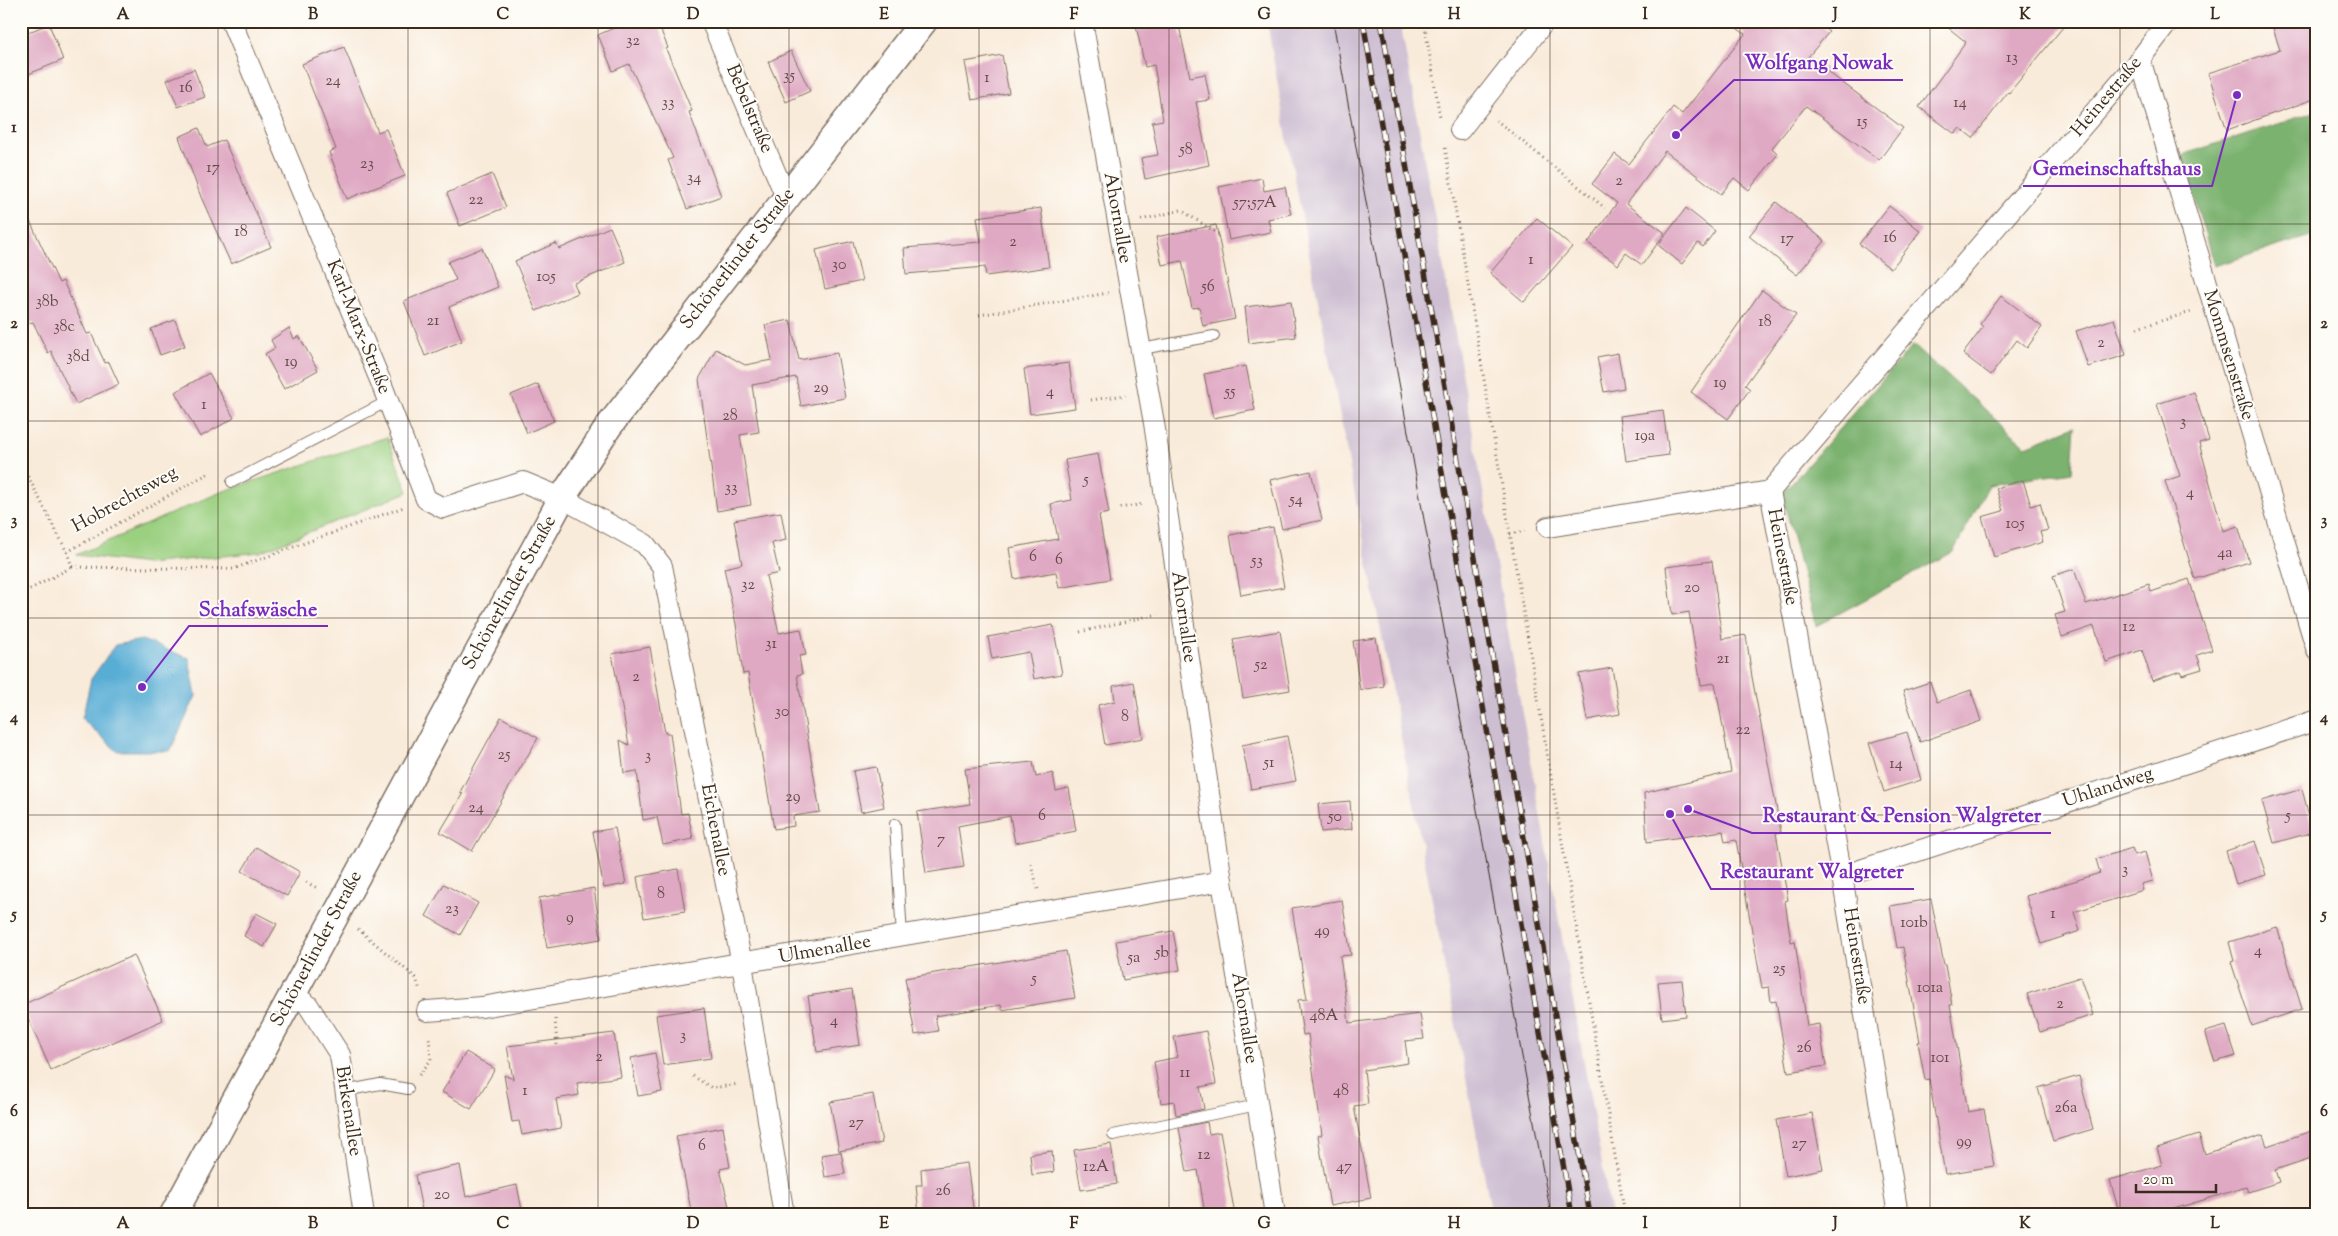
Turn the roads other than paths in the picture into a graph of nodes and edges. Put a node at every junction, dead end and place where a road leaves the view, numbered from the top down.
1 (231, 21) edge
2 (711, 21) edge
3 (924, 21) edge
4 (1082, 21) edge
5 (1545, 21) edge
6 (2169, 21) edge
7 (2140, 59) junction
8 (1450, 128) road end
9 (786, 197) junction
10 (1214, 336) dead end
11 (1141, 349) junction
12 (388, 400) junction
13 (232, 482) dead end
14 (1770, 491) junction
15 (562, 498) junction
16 (1548, 527) dead end
17 (2317, 651) edge
18 (2317, 720) edge
19 (895, 824) dead end
20 (1842, 876) junction
21 (1222, 881) junction
22 (902, 936) junction
23 (742, 964) junction
24 (293, 994) junction
25 (428, 1011) road end
26 (408, 1089) road end
27 (345, 1090) junction
28 (1257, 1105) junction
29 (1113, 1136) dead end
30 (173, 1215) edge
31 (364, 1215) edge
32 (784, 1215) edge
33 (1275, 1215) edge
34 (1898, 1215) edge

1 - 12 street, Karl-Marx-Straße
2 - 9 street, Bebelstraße
3 - 9 street, Schönerlinder Straße
4 - 11 street, Ahornallee
5 - 8 street
6 - 7 street, Heinestraße
7 - 14 street, Heinestraße
7 - 17 street, Mommsenstraße
9 - 15 street, Schönerlinder Straße
10 - 11 lane
11 - 21 street, Ahornallee
12 - 13 lane
12 - 15 street, Karl-Marx-Straße
14 - 16 street, Heinestraße
14 - 20 street, Heinestraße
15 - 23 street, Eichenallee
15 - 24 street, Schönerlinder Straße
18 - 20 street, Uhlandweg
19 - 22 lane
20 - 34 street, Heinestraße
21 - 22 street, Ulmenallee
21 - 28 street, Ahornallee
22 - 23 street, Ulmenallee
23 - 25 street, Ulmenallee
23 - 32 street, Eichenallee
24 - 27 street, Birkenallee
24 - 30 street, Schönerlinder Straße
26 - 27 lane
27 - 31 street, Birkenallee
28 - 29 lane
28 - 33 street, Ahornallee

